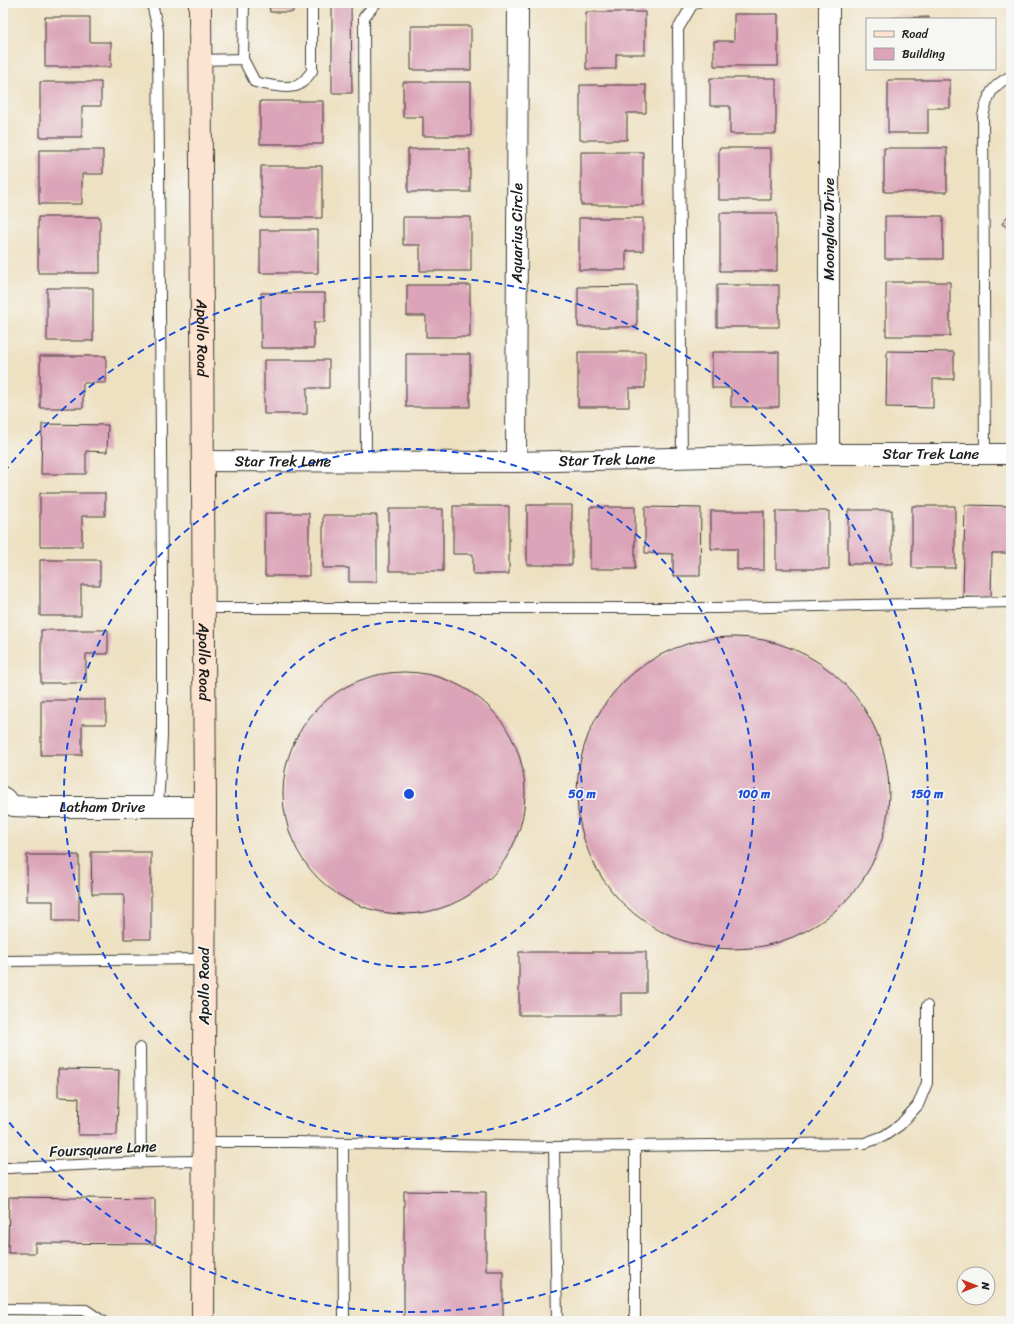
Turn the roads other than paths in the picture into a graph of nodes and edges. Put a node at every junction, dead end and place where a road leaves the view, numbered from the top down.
1 (149, 3) edge
2 (200, 3) edge
3 (244, 3) edge
4 (312, 3) edge
5 (376, 3) edge
6 (518, 3) edge
7 (697, 3) edge
8 (829, 3) edge
9 (243, 59) junction
10 (200, 60) junction
11 (1011, 76) edge
12 (829, 454) junction
13 (985, 454) junction
14 (1011, 454) edge
15 (682, 458) junction
16 (203, 461) junction
17 (366, 461) junction
18 (516, 462) junction
19 (1011, 602) edge
20 (204, 608) junction
21 (3, 797) edge
22 (158, 806) junction
23 (205, 807) junction
24 (204, 959) junction
25 (3, 961) edge
26 (927, 1006) dead end
27 (140, 1048) dead end
28 (343, 1143) junction
29 (554, 1147) junction
30 (635, 1147) junction
31 (204, 1152) junction
32 (141, 1161) junction
33 (3, 1168) edge
34 (3, 1309) edge
35 (102, 1321) edge
36 (203, 1321) edge
37 (344, 1321) edge
38 (557, 1321) edge
39 (635, 1321) edge

1 - 22 lane
2 - 10 street, Apollo Road
3 - 9 lane
4 - 9 lane
5 - 17 lane
6 - 18 street, Aquarius Circle
7 - 15 lane
8 - 12 street, Moonglow Drive
9 - 10 lane
10 - 16 street, Apollo Road
11 - 13 lane
12 - 13 street, Star Trek Lane
12 - 15 street, Star Trek Lane
13 - 14 street, Star Trek Lane
15 - 18 street, Star Trek Lane
16 - 17 street, Star Trek Lane
16 - 20 street, Apollo Road
17 - 18 street, Star Trek Lane
19 - 20 lane
20 - 23 street, Apollo Road
21 - 22 street, Latham Drive
22 - 23 street, Latham Drive
23 - 24 street, Apollo Road
24 - 25 lane
24 - 31 street, Apollo Road
26 - 30 lane, Foursquare Lane
27 - 32 lane
28 - 29 lane, Foursquare Lane
28 - 31 lane, Foursquare Lane
28 - 37 lane
29 - 30 lane, Foursquare Lane
29 - 38 lane
30 - 39 lane
31 - 32 lane, Foursquare Lane
31 - 36 street, Apollo Road
32 - 33 lane, Foursquare Lane
34 - 35 lane

